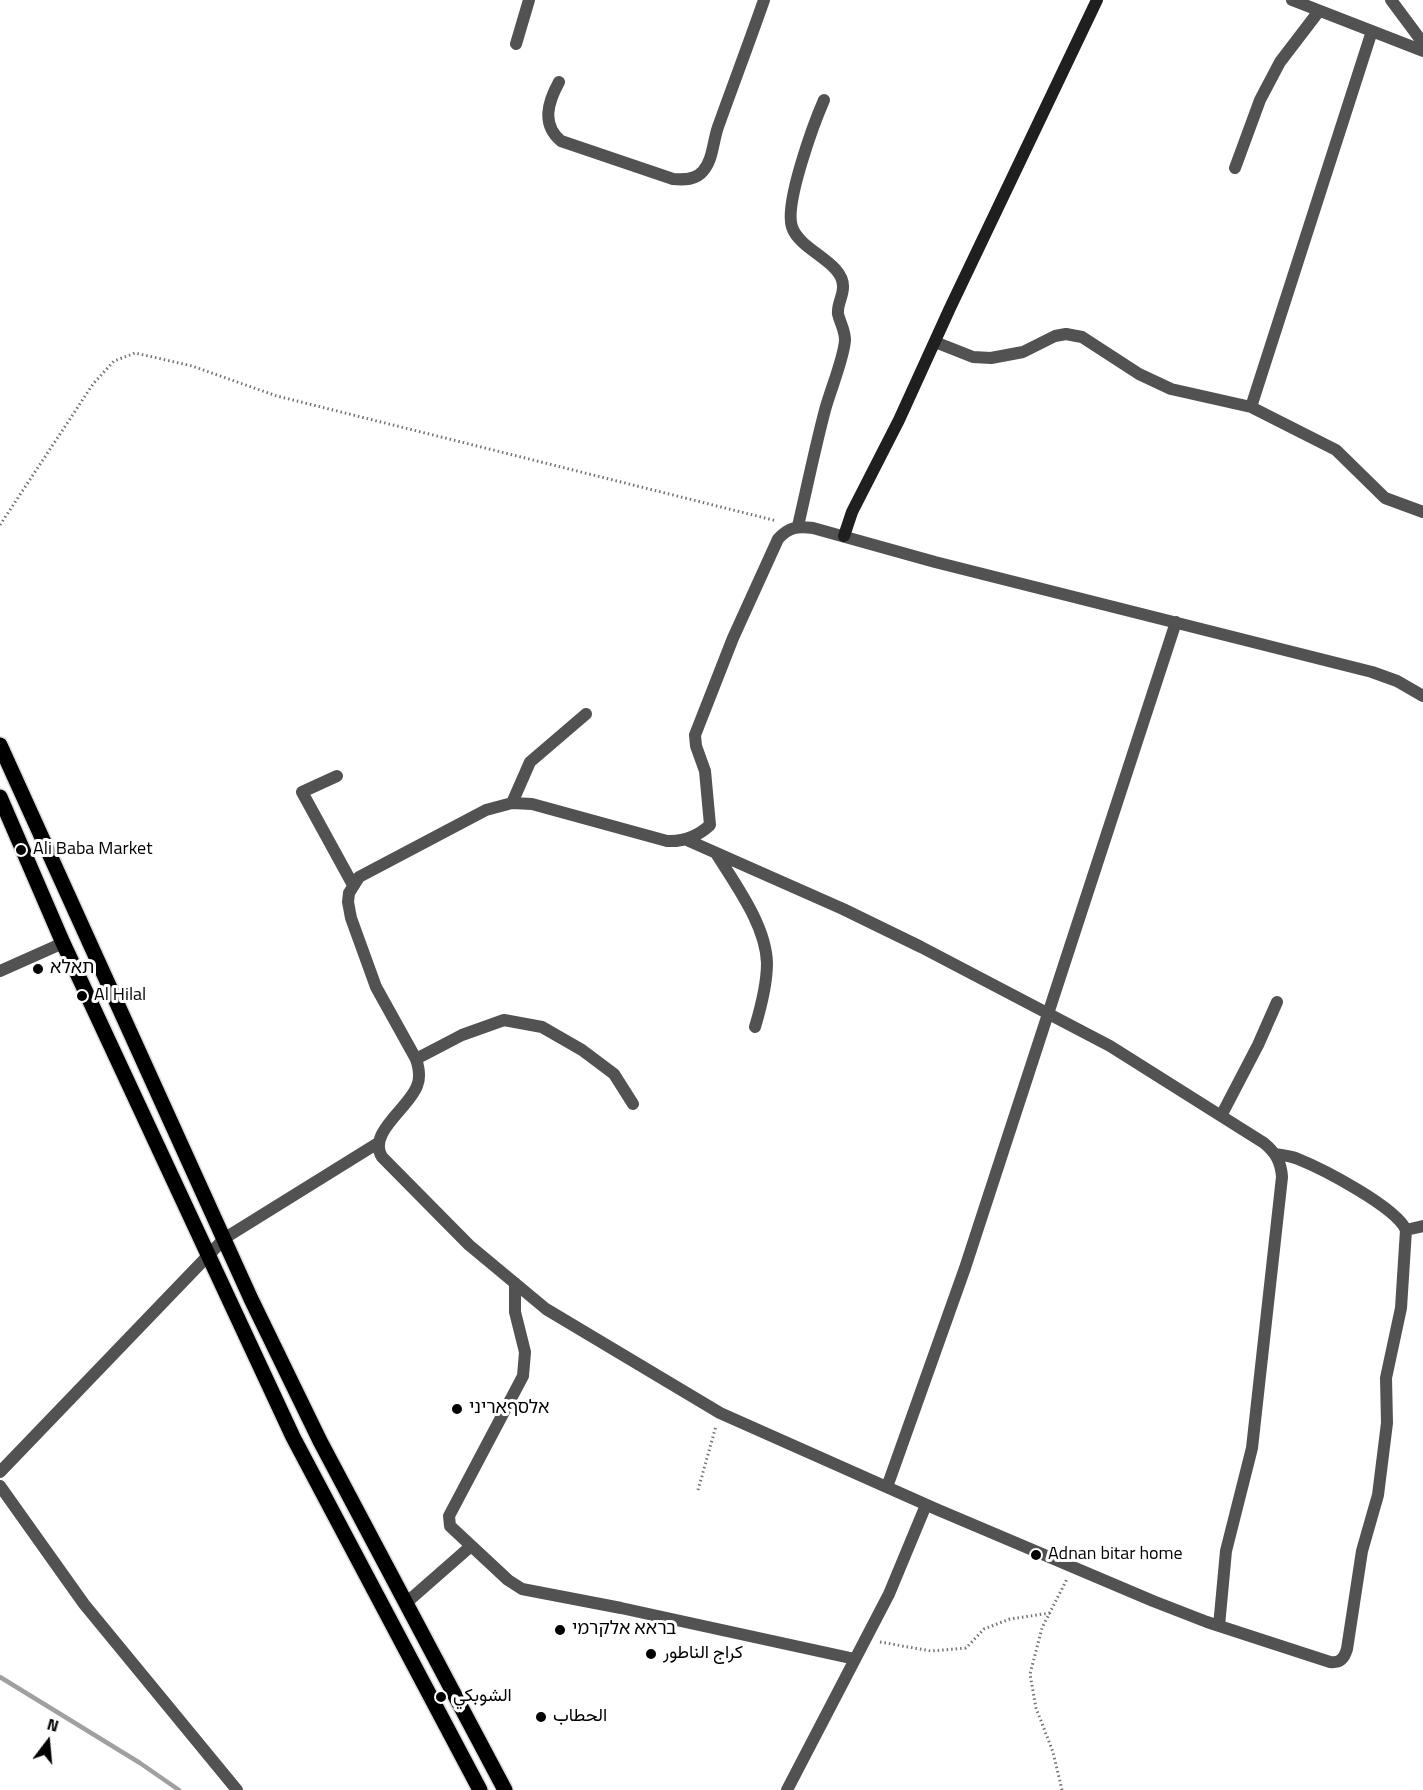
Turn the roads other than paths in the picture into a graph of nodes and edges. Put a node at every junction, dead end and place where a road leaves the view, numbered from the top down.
1 (529, 0) edge
2 (764, 0) edge
3 (1097, 0) edge
4 (1292, 0) edge
5 (1391, 0) edge
6 (1319, 10) junction
7 (1372, 31) junction
8 (1423, 43) edge
9 (516, 44) dead end
10 (1423, 51) edge
11 (559, 82) dead end
12 (824, 100) dead end
13 (1235, 168) dead end
14 (935, 342) junction
15 (1251, 407) junction
16 (1423, 512) edge
17 (798, 526) junction
18 (844, 536) junction
19 (1176, 622) junction
20 (1423, 696) edge
21 (586, 714) dead end
22 (0, 745) edge
23 (337, 776) dead end
24 (0, 797) edge
25 (512, 802) junction
26 (687, 840) junction
27 (715, 852) junction
28 (353, 885) junction
29 (63, 943) junction
30 (0, 971) edge
31 (1277, 1002) dead end
32 (1047, 1013) junction
33 (755, 1027) dead end
34 (416, 1059) junction
35 (633, 1104) dead end
36 (1221, 1116) junction
37 (378, 1143) junction
38 (1275, 1154) junction
39 (1423, 1226) edge
40 (1406, 1230) junction
41 (225, 1238) junction
42 (208, 1254) junction
43 (514, 1283) junction
44 (0, 1472) edge
45 (0, 1486) edge
46 (887, 1487) junction
47 (926, 1505) junction
48 (471, 1546) junction
49 (406, 1603) junction
50 (1220, 1626) junction
51 (855, 1659) junction
52 (237, 1790) edge
53 (480, 1790) edge
54 (505, 1790) edge
55 (787, 1790) edge

1 - 9 street
2 - 11 street
3 - 14 street
4 - 6 street
5 - 8 street
6 - 7 street
6 - 13 street
7 - 10 street
7 - 15 street
12 - 17 street
14 - 15 street
14 - 18 street
15 - 16 street
17 - 18 street
17 - 26 street
18 - 19 street
19 - 20 street
19 - 32 street
21 - 25 street
22 - 41 main road
23 - 28 street
24 - 29 main road
25 - 26 street
25 - 28 street
26 - 27 street
27 - 32 street
27 - 33 street
28 - 34 street
29 - 30 street
29 - 42 main road
31 - 36 street
32 - 36 street
32 - 46 street
34 - 35 street
34 - 37 street
36 - 38 street
37 - 41 street
37 - 43 street
38 - 40 street
38 - 50 street
39 - 40 street
40 - 50 street
41 - 42 street
41 - 49 main road
42 - 44 street
42 - 53 main road
43 - 46 street
43 - 48 street
45 - 52 street
46 - 47 street
47 - 50 street
47 - 51 street
48 - 49 street
48 - 51 street
49 - 54 main road
51 - 55 street

